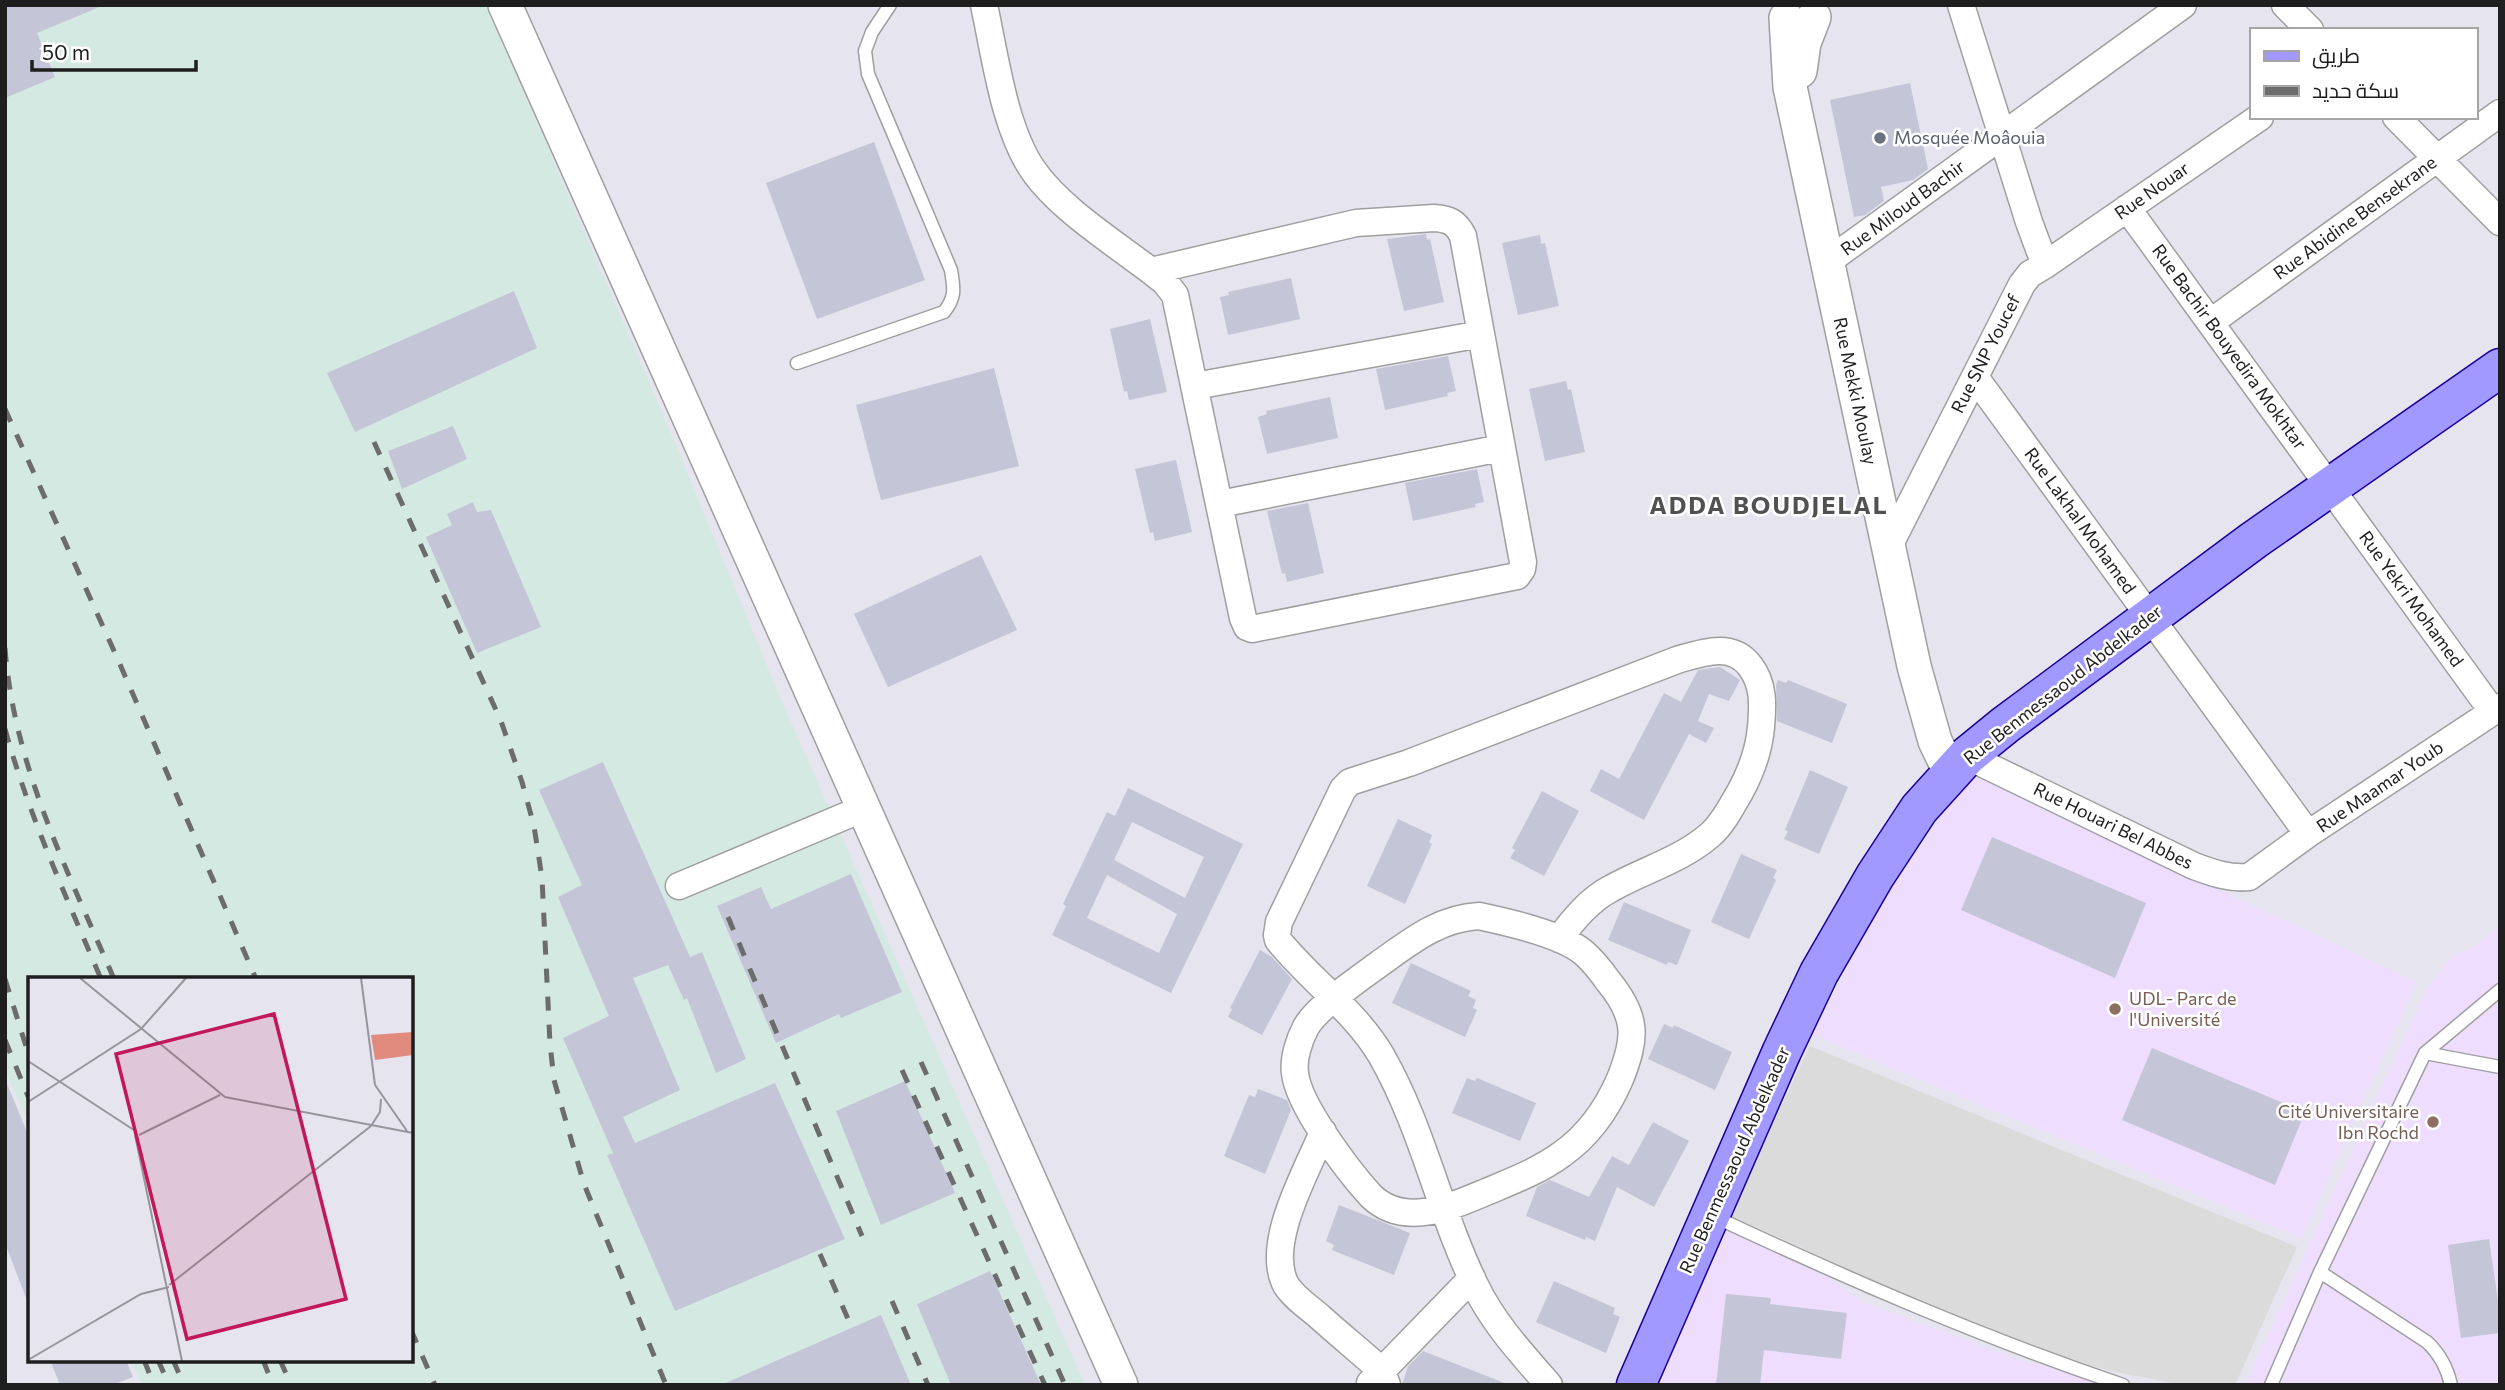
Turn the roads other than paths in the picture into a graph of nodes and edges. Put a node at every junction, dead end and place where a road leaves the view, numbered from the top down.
1 (505, 5) edge
2 (890, 5) edge
3 (984, 5) edge
4 (1961, 5) edge
5 (2183, 5) edge
6 (2285, 5) edge
7 (1799, 10) edge
8 (2307, 28) edge
9 (2500, 113) edge
10 (2257, 119) edge
11 (2398, 119) edge
12 (2002, 137) junction
13 (2437, 159) junction
14 (2127, 208) junction
15 (2500, 222) edge
16 (1827, 262) junction
17 (2045, 265) junction
18 (1151, 271) junction
19 (2211, 322) junction
20 (1481, 334) junction
21 (797, 363) dead end
22 (2500, 369) edge
23 (1975, 377) junction
24 (1195, 386) junction
25 (1501, 448) junction
26 (2330, 486) junction
27 (1220, 505) junction
28 (1889, 546) junction
29 (2150, 617) junction
30 (2496, 709) edge
31 (1959, 765) junction
32 (862, 809) junction
33 (2308, 834) junction
34 (2261, 869) joint
35 (679, 886) dead end
36 (1559, 939) junction
37 (2500, 990) edge
38 (1335, 999) junction
39 (2425, 1053) junction
40 (2500, 1067) edge
41 (1323, 1132) junction
42 (1445, 1210) junction
43 (1711, 1216) junction
44 (2320, 1272) junction
45 (1472, 1278) junction
46 (1379, 1380) edge
47 (1121, 1385) edge
48 (1549, 1385) edge
49 (1636, 1385) edge
50 (2123, 1385) edge
51 (2271, 1385) edge
52 (2451, 1385) edge

1 - 32 street
2 - 21 lane
3 - 18 street
4 - 12 street
5 - 12 street, Rue Miloud Bachir
6 - 8 street
7 - 16 street, Rue Mekki Moulay
9 - 13 street, Rue Abidine Bensekrane
10 - 14 street, Rue Nouar
11 - 13 street
12 - 16 street, Rue Miloud Bachir
12 - 17 street
13 - 15 street
13 - 19 street, Rue Abidine Bensekrane
14 - 17 street, Rue Nouar
14 - 19 street, Rue Bachir Bouyedira Mokhtar
16 - 28 street, Rue Mekki Moulay
17 - 23 street, Rue SNP Youcef
18 - 20 street
18 - 24 street
19 - 26 street, Rue Bachir Bouyedira Mokhtar
20 - 24 street
20 - 25 street
22 - 26 main road, Rue Benmessaoud Abdelkader
23 - 28 street, Rue SNP Youcef
23 - 29 street, Rue Lakhal Mohamed
24 - 27 street
25 - 27 street
25 - 27 street
26 - 29 main road, Rue Benmessaoud Abdelkader
26 - 30 street, Rue Yekri Mohamed
28 - 31 street, Rue Mekki Moulay
29 - 31 main road, Rue Benmessaoud Abdelkader
29 - 33 street, Rue Lakhal Mohamed
30 - 33 street, Rue Maamar Youb
31 - 34 street, Rue Houari Bel Abbes
31 - 43 main road, Rue Benmessaoud Abdelkader
32 - 35 street
32 - 47 street
33 - 34 street, Rue Maamar Youb
36 - 38 street
36 - 38 street
36 - 42 street
37 - 39 lane
38 - 41 street
38 - 42 street
39 - 40 lane
39 - 44 lane
41 - 42 street
41 - 46 street
42 - 45 street
43 - 49 main road, Rue Benmessaoud Abdelkader
43 - 50 lane
44 - 51 lane
44 - 52 lane
45 - 46 street
45 - 48 street

